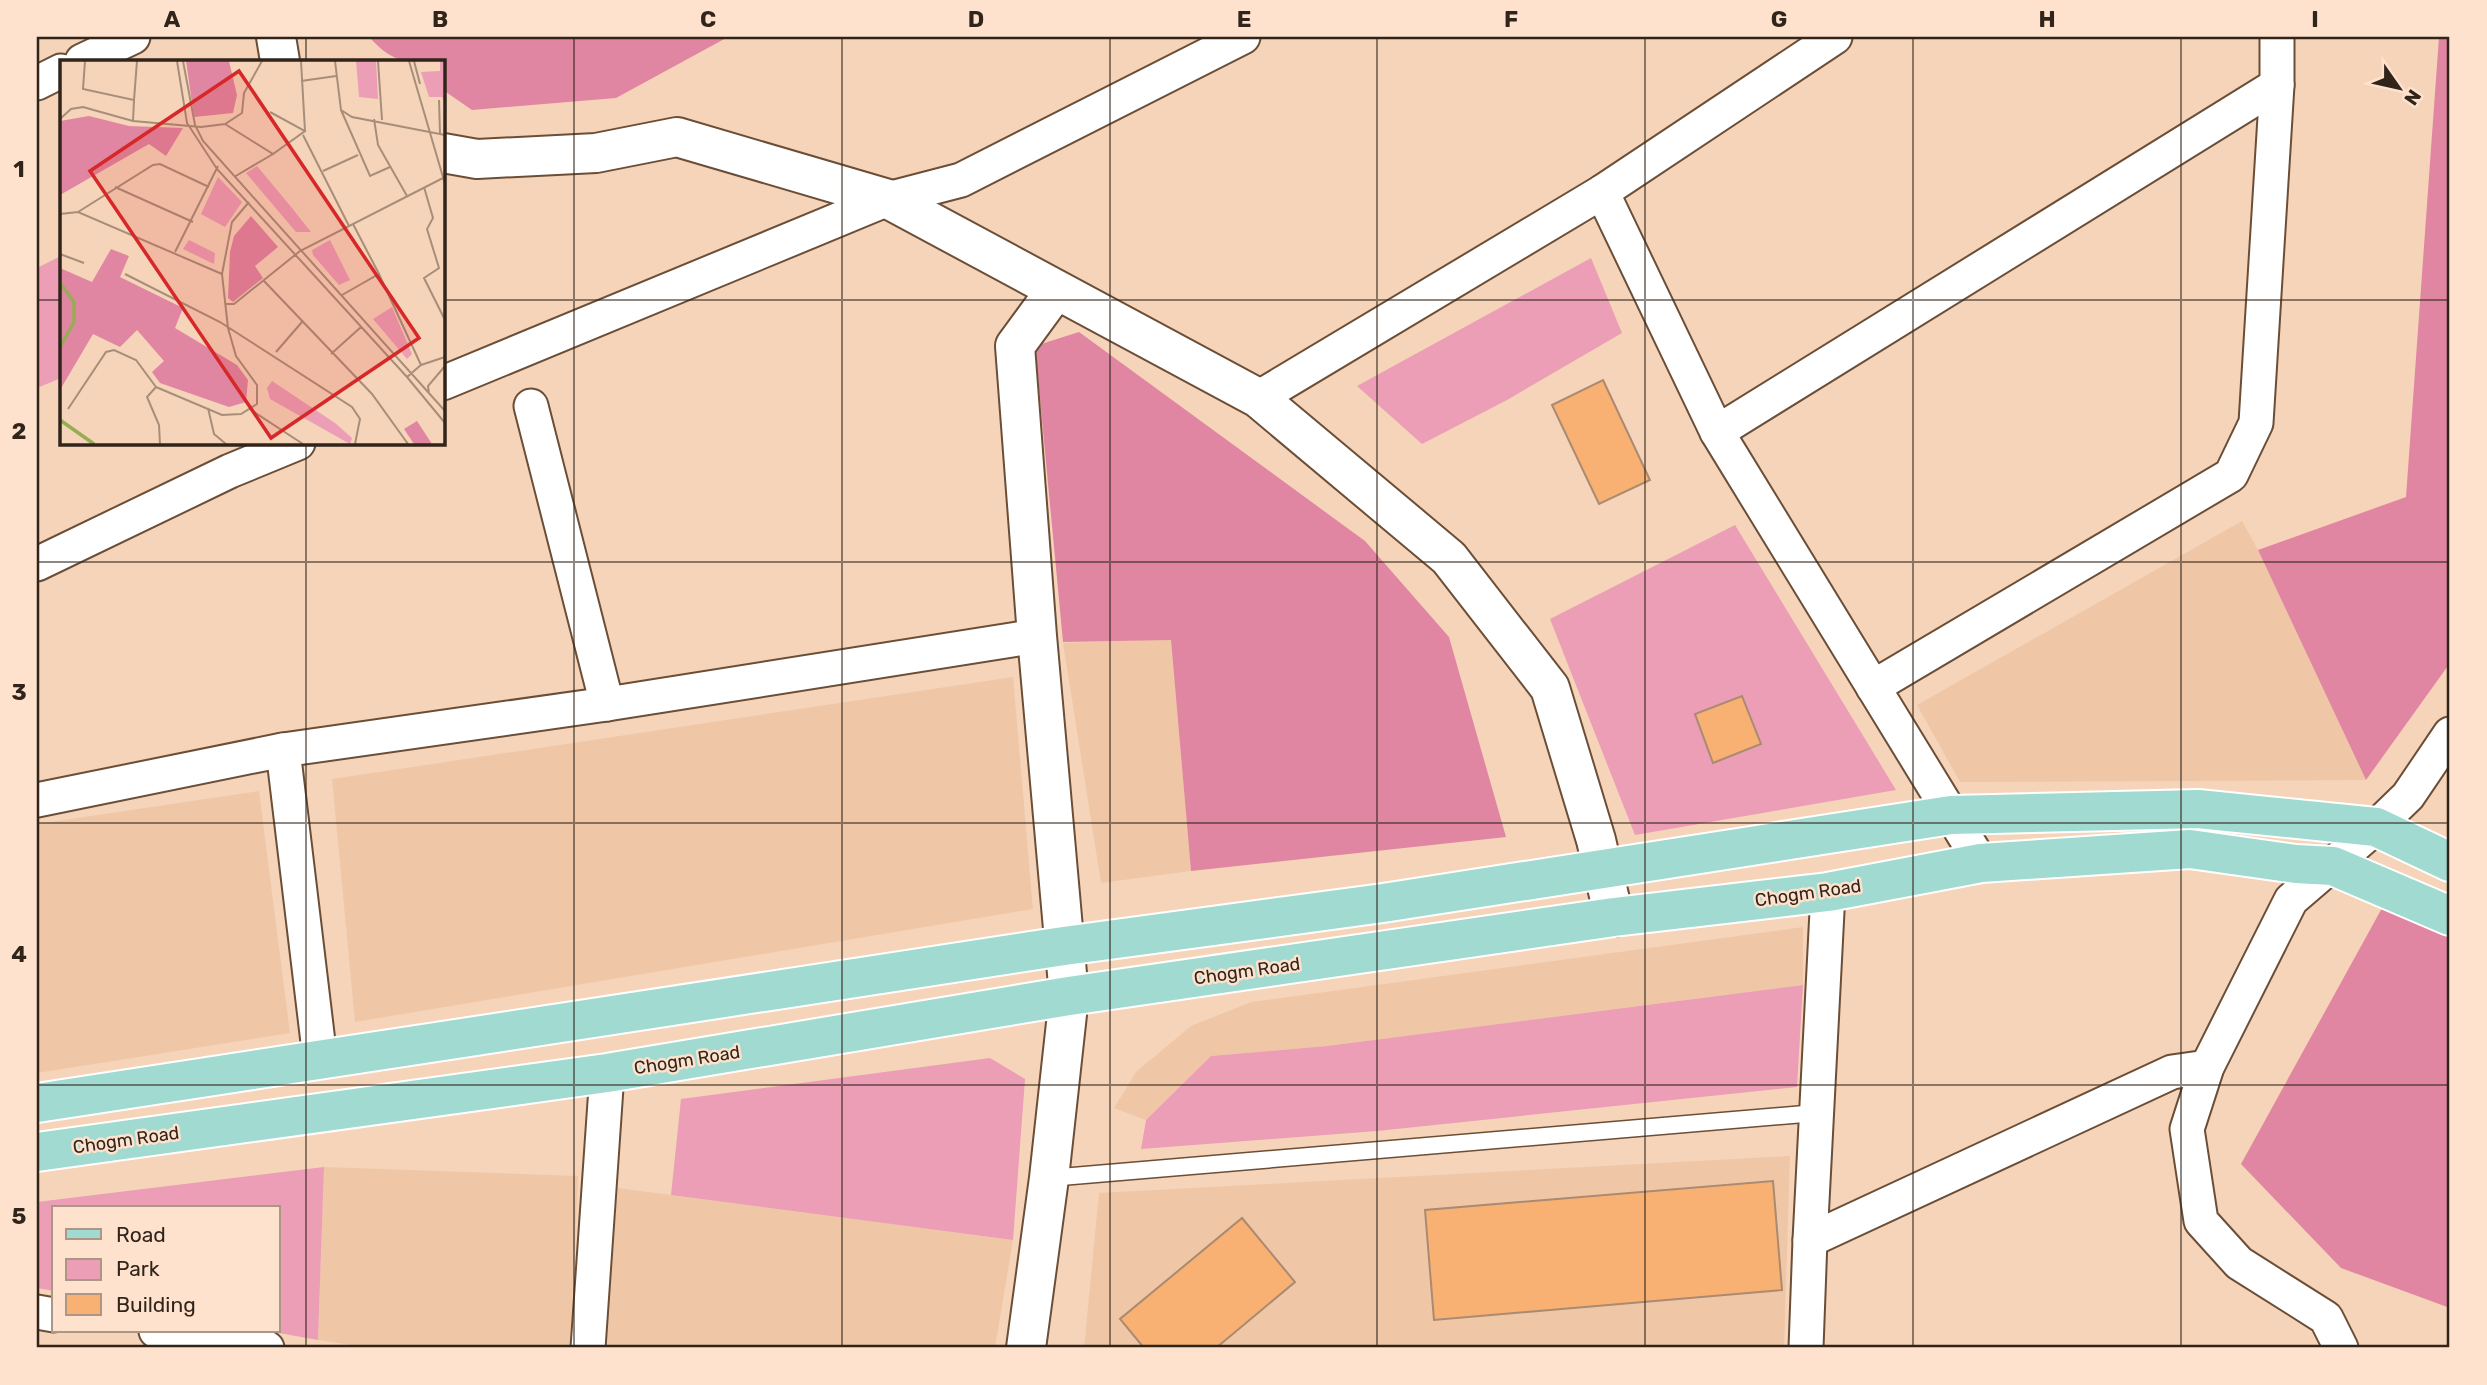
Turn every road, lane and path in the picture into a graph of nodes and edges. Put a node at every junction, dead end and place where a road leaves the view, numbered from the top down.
1 (133, 37) edge
2 (276, 37) edge
3 (1243, 37) edge
4 (1835, 37) edge
5 (2277, 37) edge
6 (84, 60) edge
7 (280, 60) edge
8 (60, 72) edge
9 (37, 83) edge
10 (2277, 85) junction
11 (444, 153) edge
12 (1602, 192) junction
13 (888, 199) junction
14 (1056, 290) junction
15 (444, 383) edge
16 (1258, 398) junction
17 (531, 406) dead end
18 (1717, 432) junction
19 (296, 444) edge
20 (37, 564) edge
21 (1037, 636) junction
22 (1873, 687) junction
23 (607, 704) junction
24 (2450, 734) edge
25 (282, 750) junction
26 (37, 800) edge
27 (1951, 815) junction
28 (2376, 827) junction
29 (2450, 862) edge
30 (1981, 863) junction
31 (2333, 866) junction
32 (1603, 869) junction
33 (1828, 892) junction
34 (2450, 916) edge
35 (1614, 917) junction
36 (1064, 946) junction
37 (1069, 996) junction
38 (320, 1059) junction
39 (2207, 1067) junction
40 (607, 1073) junction
41 (37, 1103) edge
42 (1815, 1113) junction
43 (37, 1152) edge
44 (1049, 1178) junction
45 (1810, 1240) junction
46 (163, 1332) edge
47 (267, 1348) edge
48 (587, 1348) edge
49 (1026, 1348) edge
50 (1806, 1348) edge
51 (2341, 1348) edge

1 - 6 street
2 - 7 street
3 - 13 street
4 - 12 street
5 - 10 street
8 - 9 street
10 - 18 street
10 - 22 street
11 - 13 street
12 - 16 street
12 - 18 street
13 - 14 street
13 - 15 street
14 - 16 street
14 - 21 street
16 - 32 street
17 - 23 street
18 - 22 street
19 - 20 street
21 - 23 street
21 - 36 street
22 - 27 street
23 - 25 street
24 - 28 street
25 - 26 street
25 - 38 street
27 - 28 main road
27 - 30 street
27 - 32 main road
28 - 29 main road
28 - 31 street
30 - 31 main road, Chogm Road
30 - 33 main road, Chogm Road
31 - 34 main road, Chogm Road
31 - 39 street
32 - 35 street
32 - 36 main road
33 - 35 main road, Chogm Road
33 - 42 street
35 - 37 main road, Chogm Road
36 - 37 street
36 - 38 main road
37 - 40 main road, Chogm Road
37 - 44 street
38 - 41 main road
39 - 45 street
39 - 51 street
40 - 43 main road, Chogm Road
40 - 48 street
42 - 44 lane
42 - 45 street
44 - 49 street
45 - 50 street
46 - 47 street

